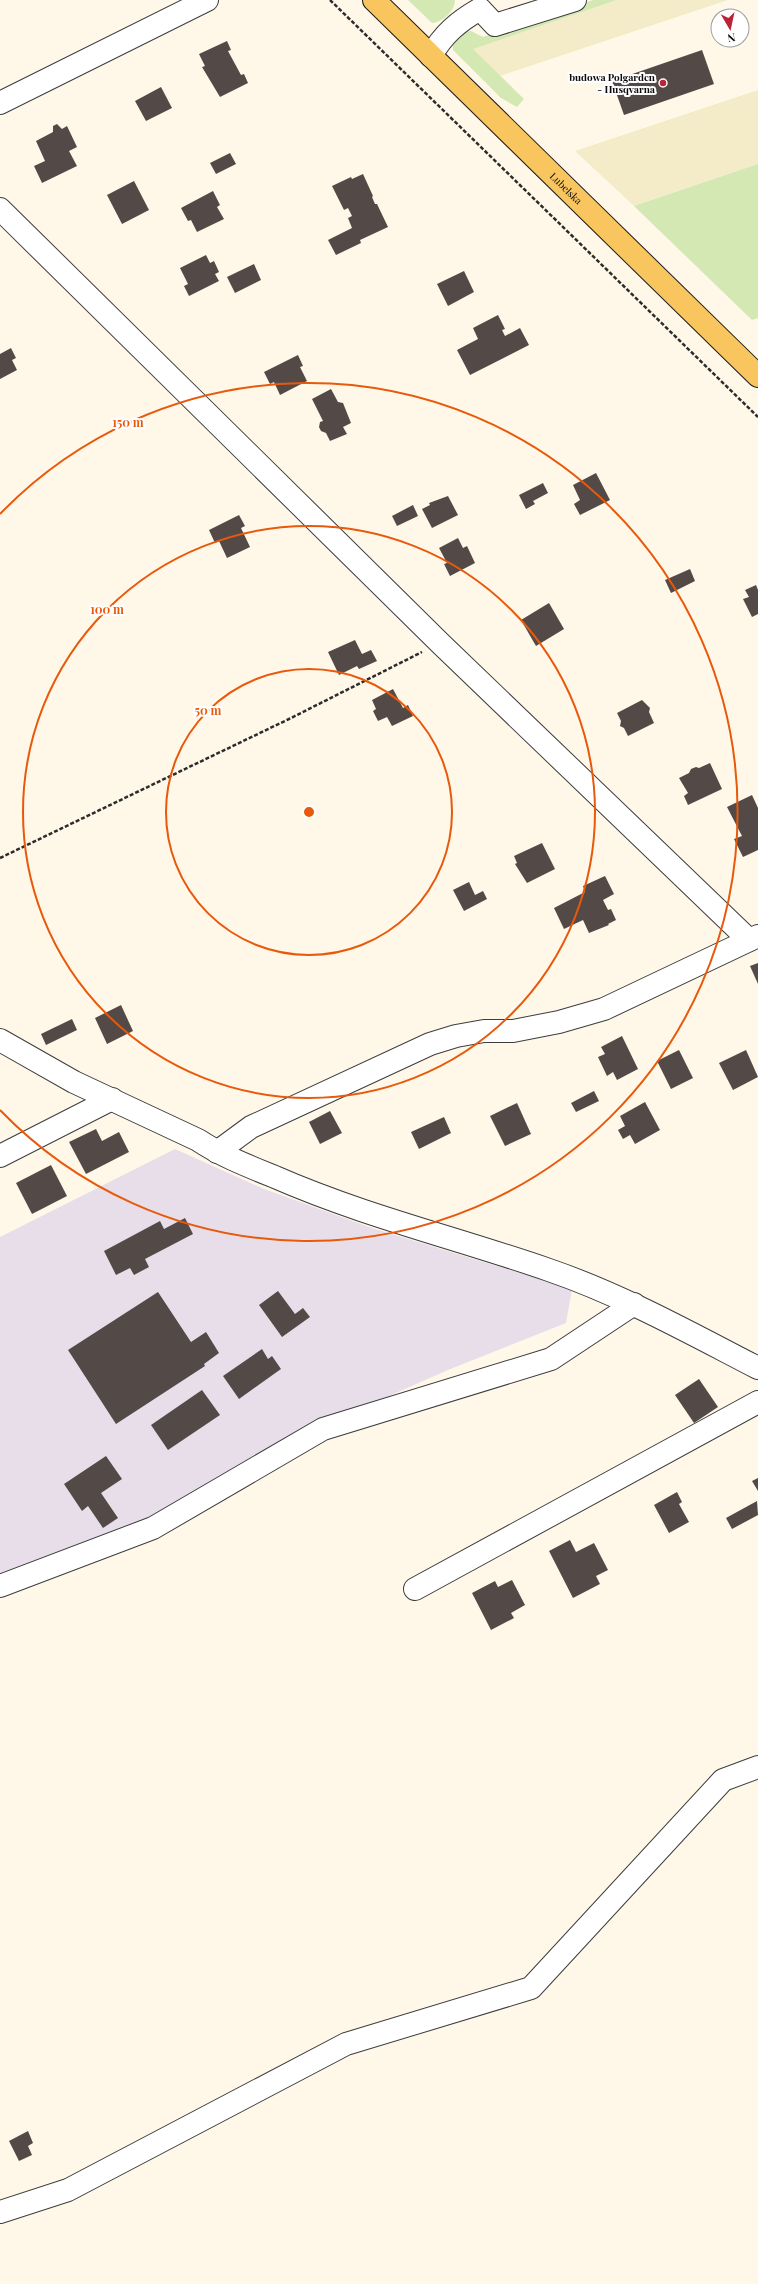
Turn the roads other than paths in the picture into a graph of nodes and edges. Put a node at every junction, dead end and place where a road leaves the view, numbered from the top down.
1 (207, 0) edge
2 (374, 0) edge
3 (575, 0) edge
4 (431, 56) junction
5 (0, 103) edge
6 (0, 209) edge
7 (758, 376) edge
8 (754, 938) edge
9 (0, 1040) edge
10 (112, 1098) junction
11 (217, 1152) junction
12 (0, 1156) edge
13 (634, 1304) junction
14 (758, 1368) edge
15 (758, 1402) edge
16 (0, 1586) edge
17 (416, 1589) dead end
18 (758, 1767) edge
19 (0, 2212) edge

1 - 5 street
2 - 4 main road, Lubelska
3 - 4 street
4 - 7 main road, Lubelska
6 - 8 street
8 - 11 street
9 - 10 street
10 - 11 street
10 - 12 street
11 - 13 street
13 - 14 street
13 - 16 street
15 - 17 street
18 - 19 street

